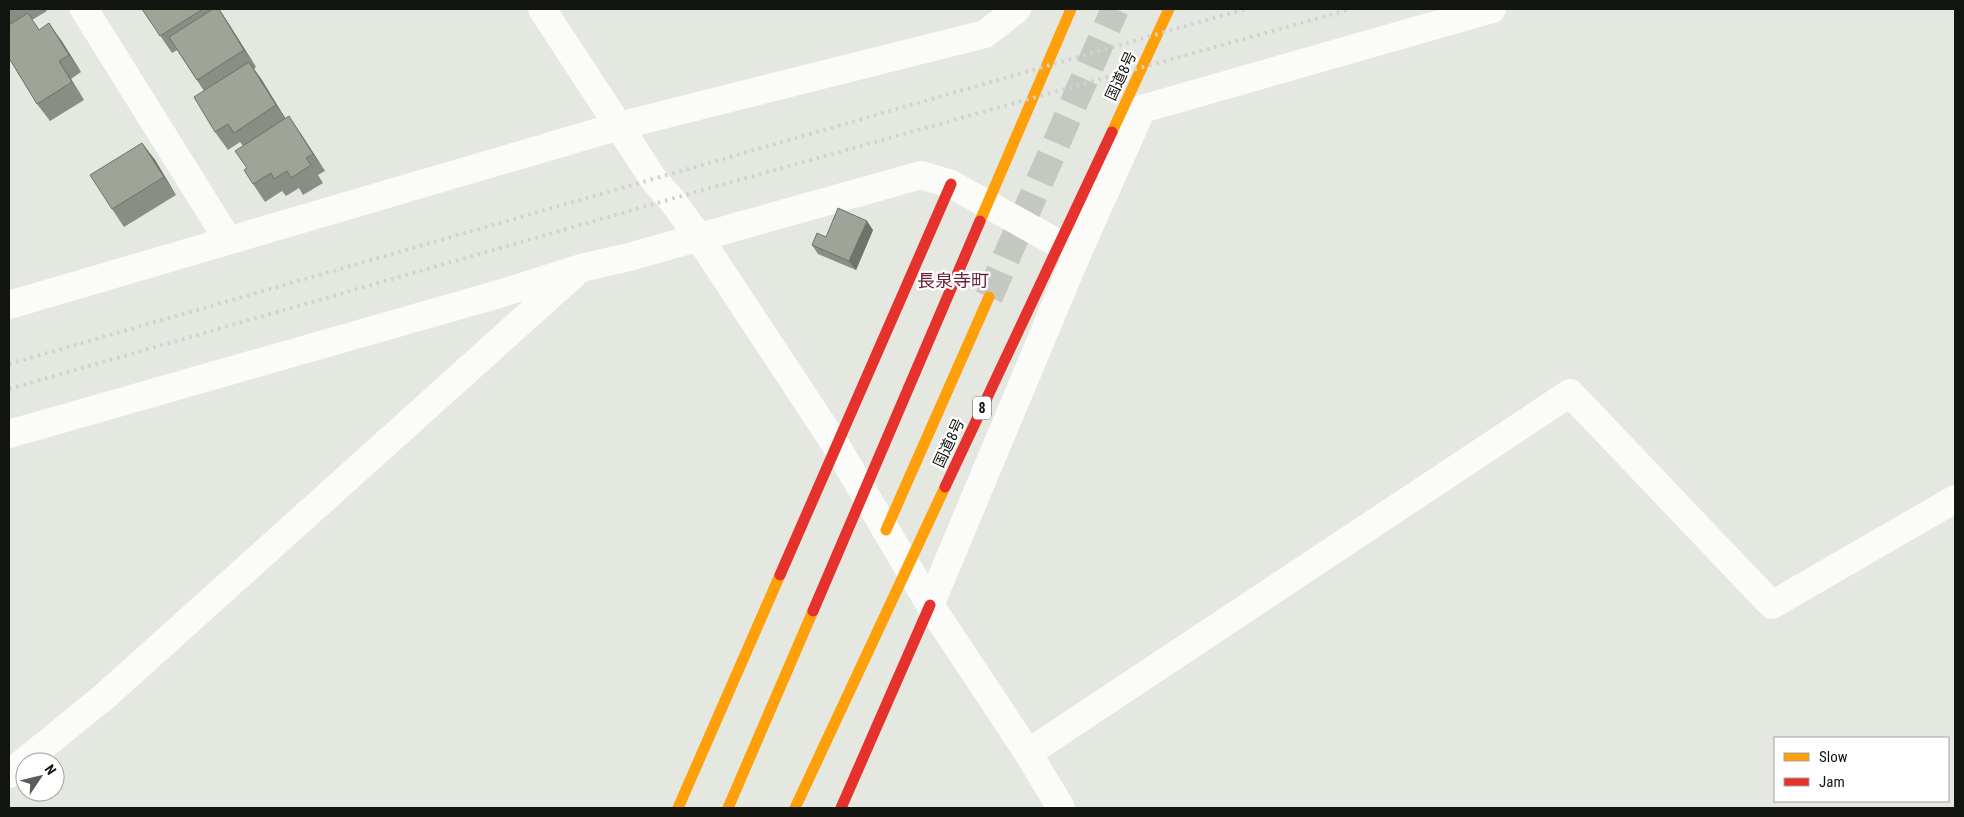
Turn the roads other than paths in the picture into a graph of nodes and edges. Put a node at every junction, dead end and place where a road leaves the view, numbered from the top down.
1 (84, 9) edge
2 (542, 9) edge
3 (1017, 9) edge
4 (1072, 9) edge
5 (1169, 9) edge
6 (1492, 9) edge
7 (619, 126) junction
8 (951, 184) junction
9 (698, 236) junction
10 (228, 240) junction
11 (1077, 254) junction
12 (580, 268) junction
13 (989, 297) tunnel mouth
14 (9, 304) edge
15 (9, 434) edge
16 (837, 447) junction
17 (1955, 499) edge
18 (886, 530) junction
19 (930, 605) junction
20 (1028, 753) junction
21 (9, 774) edge
22 (678, 808) edge
23 (728, 808) edge
24 (795, 808) edge
25 (841, 808) edge
26 (1061, 808) edge

1 - 10 street
2 - 7 street
3 - 7 street
4 - 23 main road
5 - 24 main road, 国道8号 / 8
6 - 11 street
7 - 9 street
7 - 10 street
8 - 9 street
8 - 11 street
8 - 16 main road
9 - 12 street
9 - 16 street
10 - 14 street
11 - 19 street
12 - 15 street
12 - 21 street
13 - 18 main road
16 - 18 street
16 - 22 main road
17 - 20 street
18 - 19 street
19 - 20 street
19 - 25 main road
20 - 26 street

